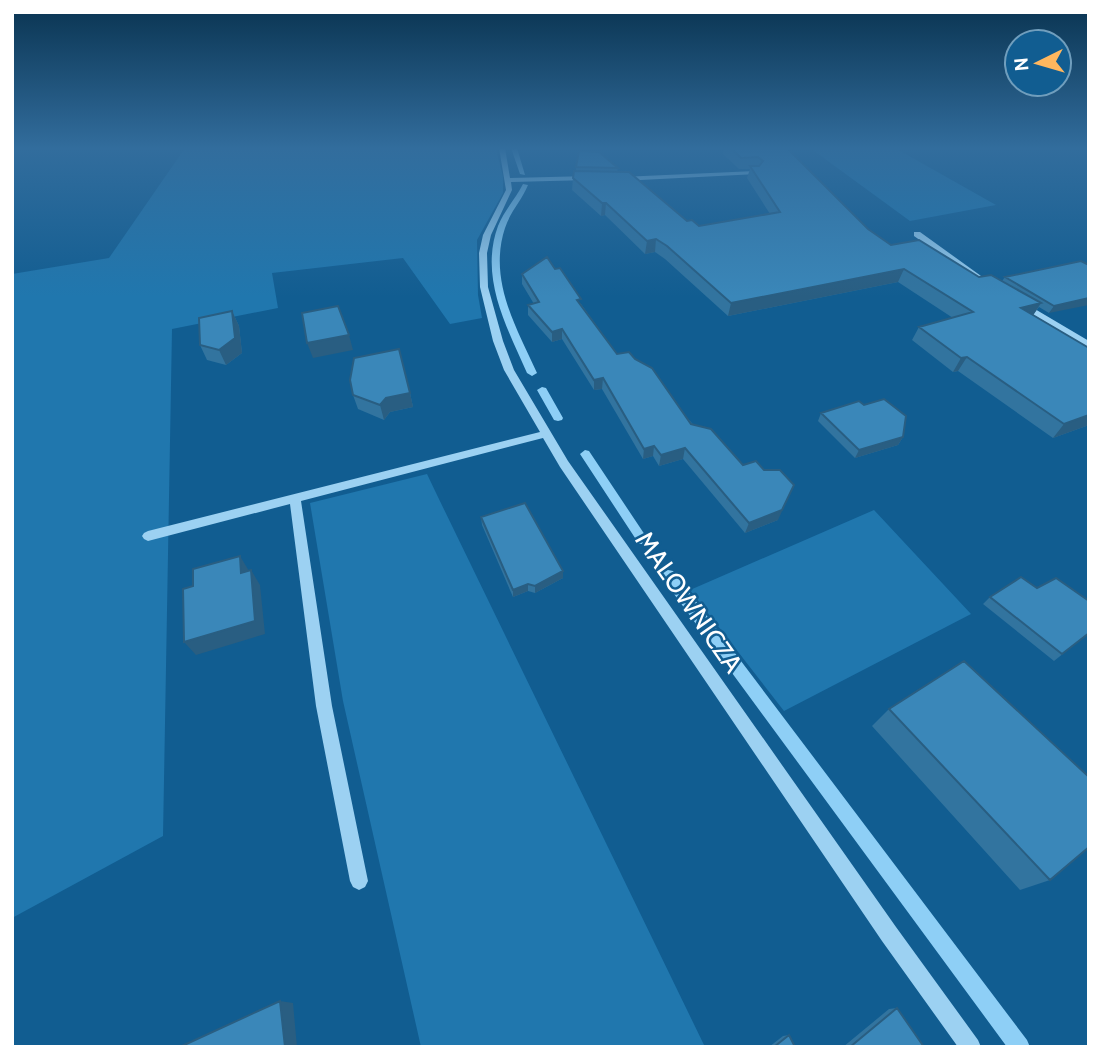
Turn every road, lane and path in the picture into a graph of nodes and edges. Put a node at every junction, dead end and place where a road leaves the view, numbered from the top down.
1 (505, 197) edge
2 (917, 234) dead end
3 (995, 288) edge
4 (1019, 302) edge
5 (1089, 345) edge
6 (544, 434) junction
7 (295, 498) junction
8 (148, 536) dead end
9 (359, 881) dead end
10 (971, 1047) edge

1 - 6 street, MALOWNICZA
2 - 3 street
4 - 5 street
6 - 7 street
6 - 10 street, MALOWNICZA
7 - 8 street
7 - 9 street

